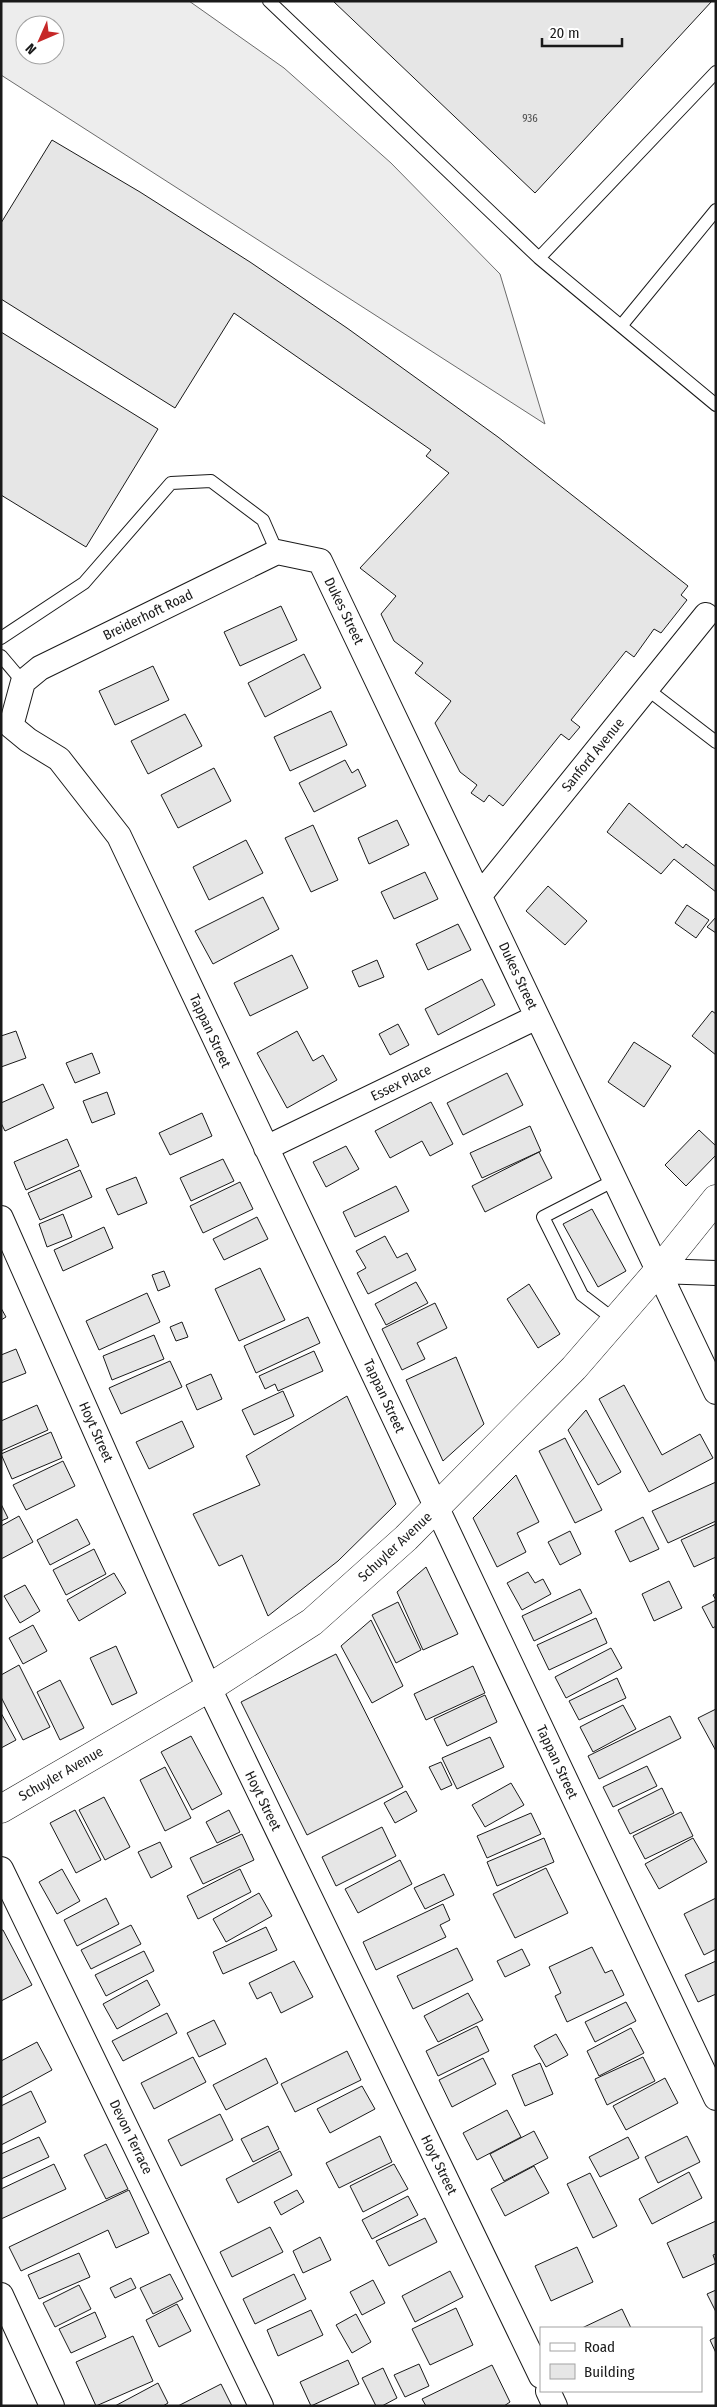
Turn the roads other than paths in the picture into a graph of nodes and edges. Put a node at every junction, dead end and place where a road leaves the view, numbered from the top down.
1 (269, 1) edge
2 (716, 72) edge
3 (716, 210) edge
4 (539, 258) junction
5 (621, 326) junction
6 (716, 405) edge
7 (277, 552) junction
8 (706, 615) dead end
9 (1, 638) edge
10 (1, 656) edge
11 (22, 682) junction
12 (646, 689) junction
13 (6, 728) edge
14 (716, 742) edge
15 (480, 895) junction
16 (537, 1017) junction
17 (266, 1148) junction
18 (615, 1180) junction
19 (716, 1199) edge
20 (1, 1218) edge
21 (658, 1271) junction
22 (716, 1273) edge
23 (616, 1321) junction
24 (716, 1392) edge
25 (437, 1508) junction
26 (209, 1688) junction
27 (1, 1809) edge
28 (1, 1869) edge
29 (716, 2098) edge
30 (1, 2295) edge
31 (540, 2374) edge
32 (548, 2392) edge
33 (52, 2406) edge
34 (261, 2406) edge
35 (555, 2406) edge

1 - 4 lane
2 - 4 lane
3 - 5 lane
4 - 5 lane
5 - 6 lane
7 - 9 lane
7 - 11 street, Breiderhoft Road
7 - 15 street, Dukes Street
8 - 12 street, Sanford Avenue
10 - 11 lane
11 - 13 street
12 - 14 lane
12 - 15 street, Sanford Avenue
13 - 17 street, Tappan Street
15 - 16 street, Dukes Street
16 - 17 street, Essex Place
16 - 18 street, Dukes Street
17 - 25 street, Tappan Street
18 - 21 street, Dukes Street
18 - 23 lane
19 - 21 main road, Schuyler Avenue
20 - 26 street, Hoyt Street
21 - 22 street
21 - 23 main road, Schuyler Avenue
21 - 24 street, Dukes Street
23 - 25 main road, Schuyler Avenue
25 - 26 main road, Schuyler Avenue
25 - 29 street, Tappan Street
26 - 27 main road, Schuyler Avenue
26 - 31 street, Hoyt Street
28 - 34 street, Devon Terrace
30 - 33 street
32 - 35 street

